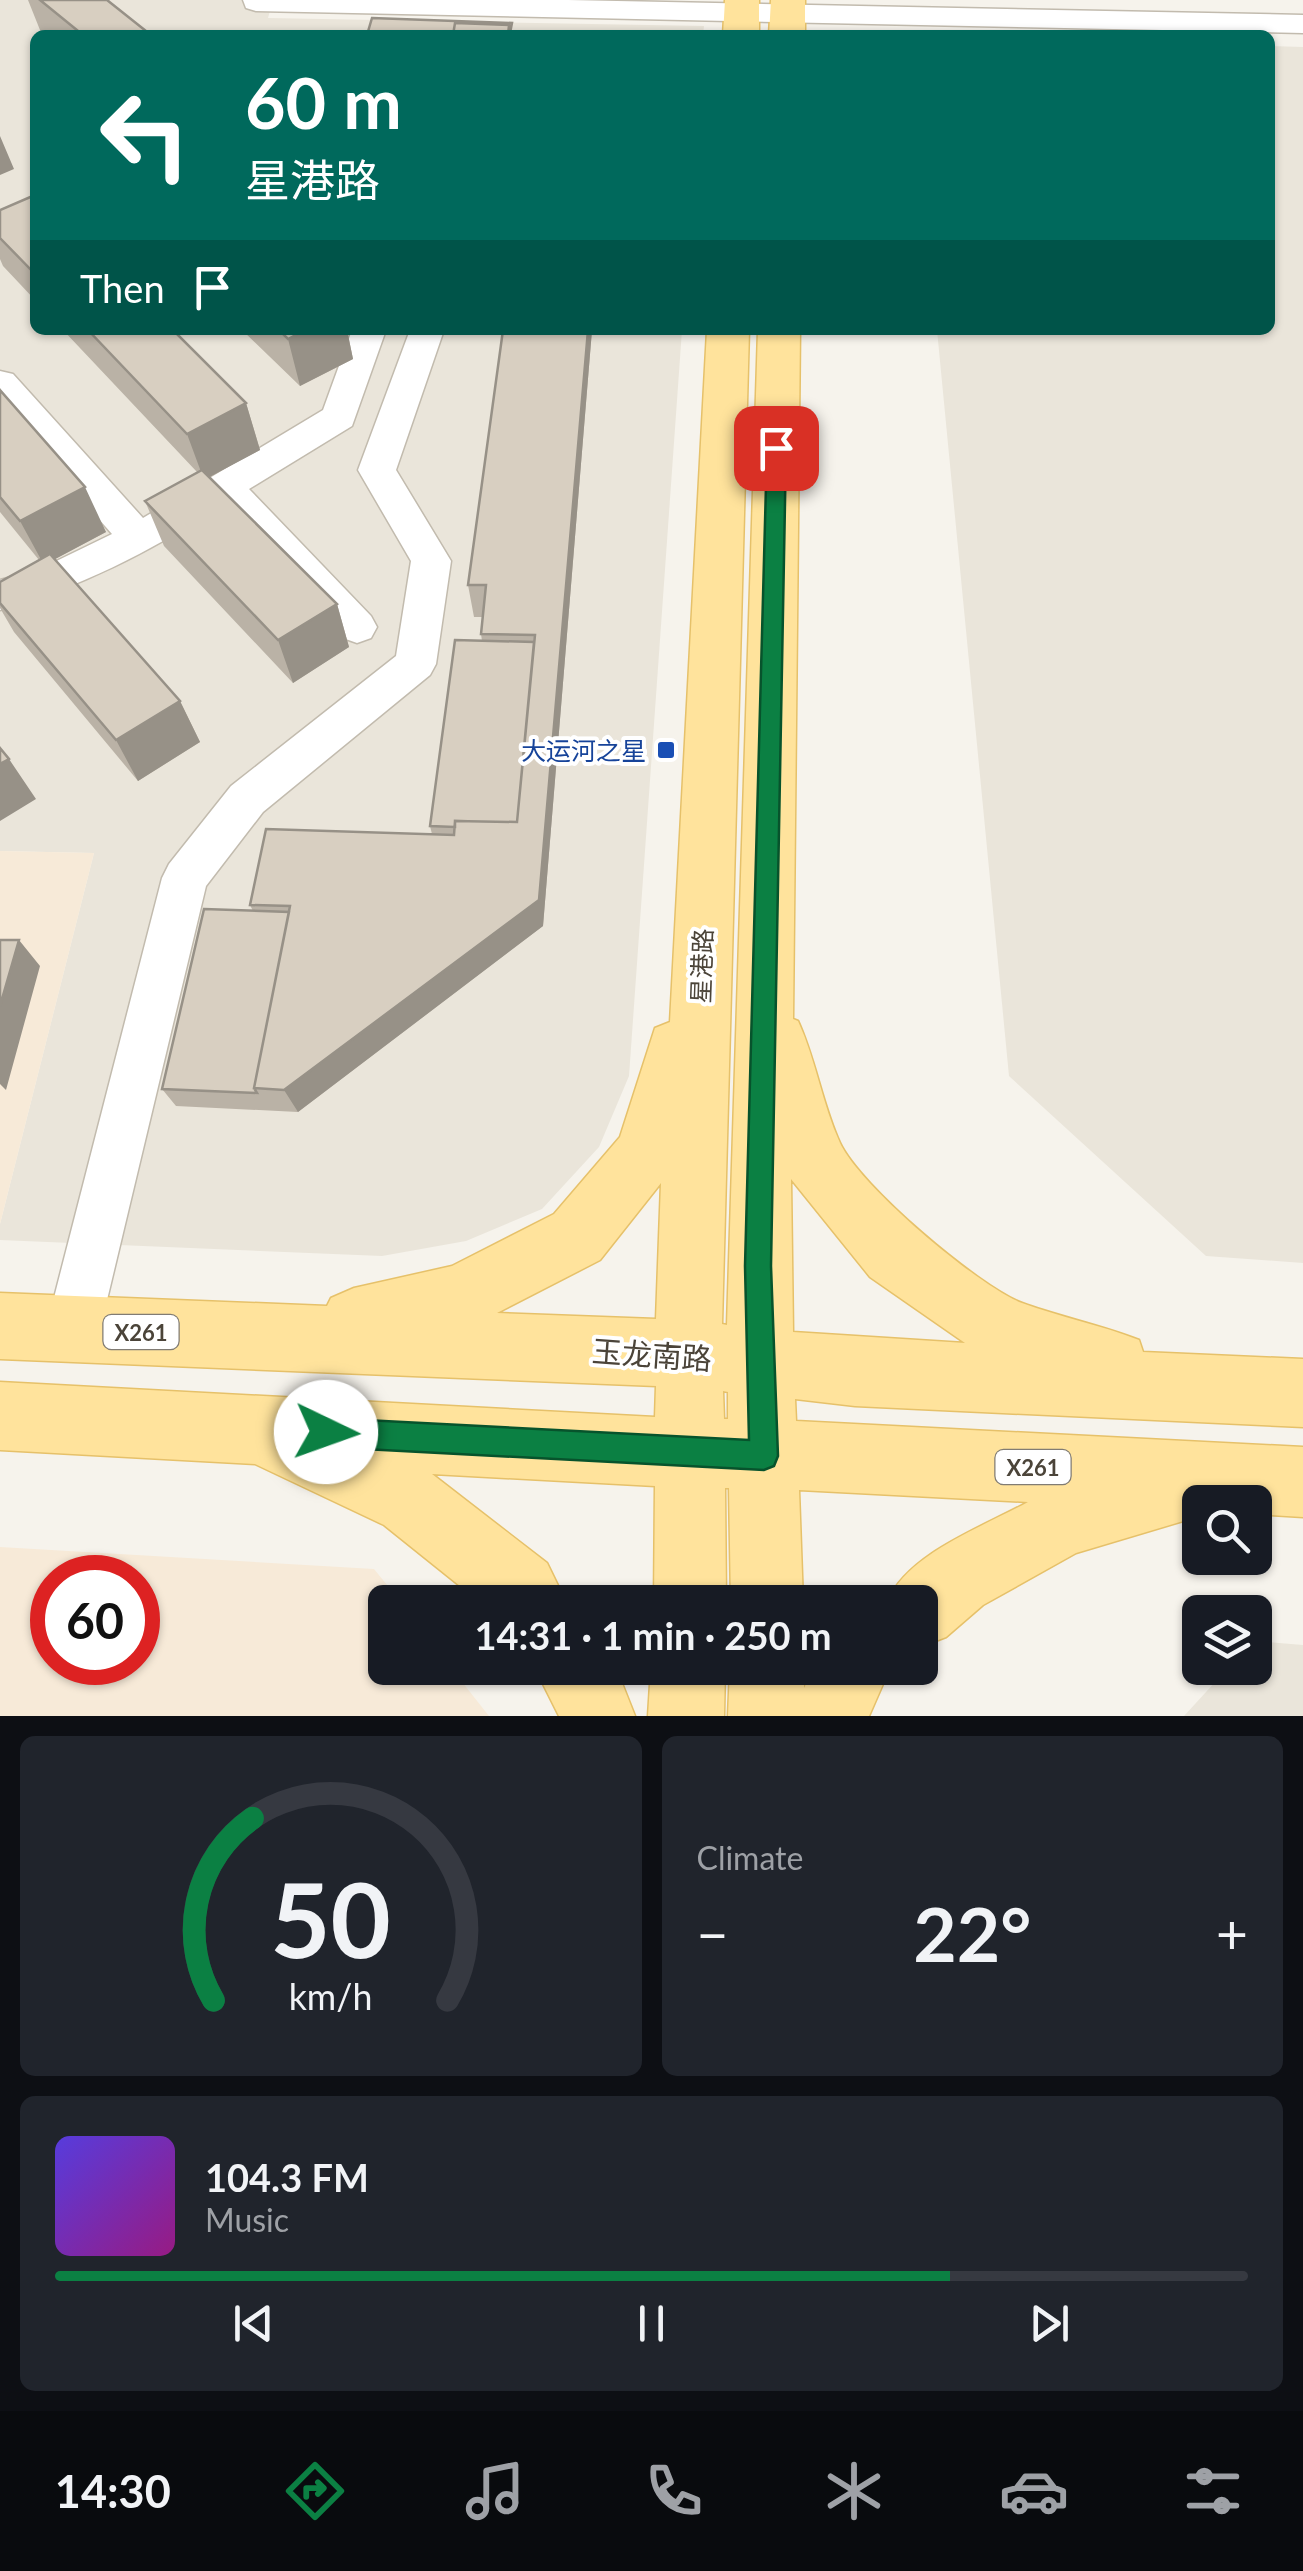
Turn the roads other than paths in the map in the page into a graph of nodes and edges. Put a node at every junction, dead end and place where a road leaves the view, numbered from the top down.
1 (363, 2) edge
2 (251, 9) edge
3 (742, 16) edge
4 (788, 16) edge
5 (1303, 24) edge
6 (357, 30) edge
7 (368, 335) edge
8 (425, 335) edge
9 (728, 335) edge
10 (780, 335) edge
11 (0, 382) edge
12 (224, 488) junction
13 (138, 538) junction
14 (0, 595) edge
15 (357, 626) dead end
16 (732, 962) junction
17 (0, 1326) edge
18 (73, 1329) junction
19 (283, 1338) junction
20 (688, 1354) junction
21 (763, 1363) junction
22 (1194, 1388) junction
23 (1303, 1393) edge
24 (0, 1416) edge
25 (250, 1428) junction
26 (688, 1454) junction
27 (764, 1456) junction
28 (1228, 1478) junction
29 (1303, 1482) edge
30 (516, 1585) edge
31 (690, 1585) edge
32 (767, 1585) edge
33 (938, 1596) edge
34 (583, 1685) edge
35 (687, 1685) edge
36 (767, 1685) edge
37 (844, 1685) edge
38 (596, 1716) edge
39 (686, 1716) edge
40 (766, 1716) edge
41 (830, 1716) edge

1 - 2 street
1 - 3 street
1 - 6 street
3 - 4 street
4 - 5 street
7 - 12 street
8 - 18 street
9 - 16 main road, 星港路
10 - 16 main road, 星港路
11 - 13 street
12 - 13 street
12 - 15 street
13 - 14 street
16 - 19 main road
16 - 20 main road, 星港路
16 - 21 main road, 星港路
16 - 22 main road
17 - 18 main road, 玉龙南路 / X261
18 - 19 main road, 玉龙南路 / X261
19 - 20 main road, 玉龙南路 / X261
20 - 21 main road, 玉龙南路 / X261
20 - 26 main road, 星港路
21 - 22 main road, 玉龙南路 / X261
21 - 27 main road, 星港路
22 - 23 main road, 玉龙南路 / X261
24 - 25 main road, X261
25 - 26 main road, X261
25 - 30 main road
26 - 27 main road, X261
26 - 31 main road, 星港路
27 - 28 main road, X261
27 - 32 main road, 星港路
28 - 29 main road, X261
28 - 33 main road
34 - 38 main road
35 - 39 main road
36 - 40 main road
37 - 41 main road

